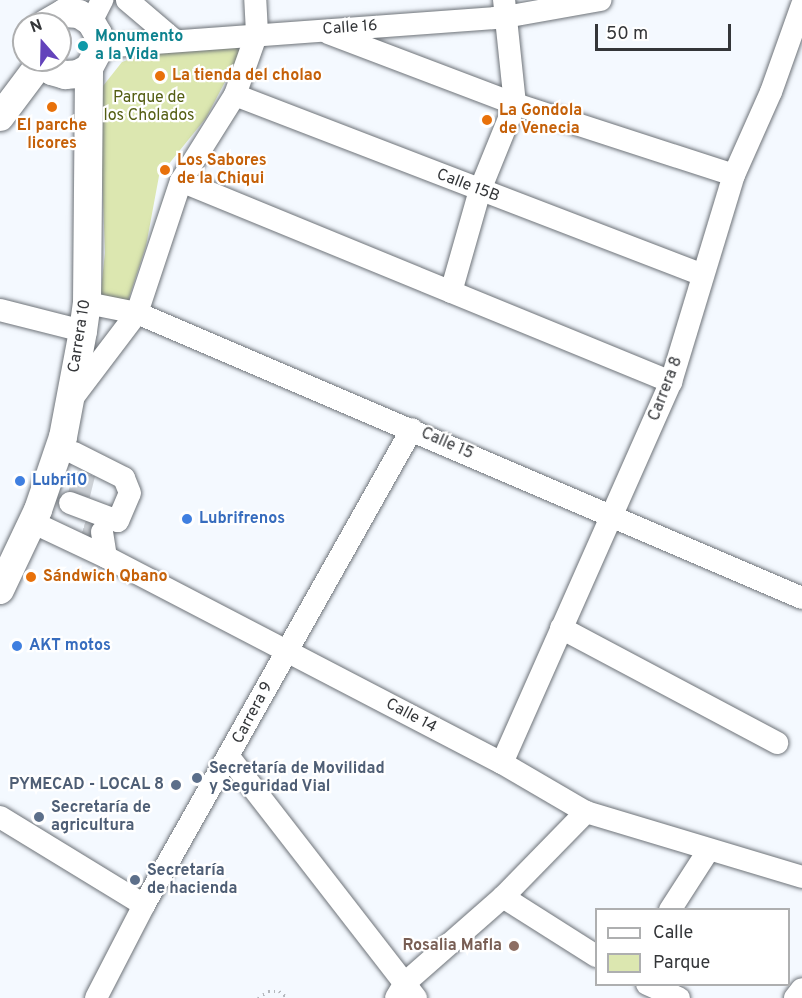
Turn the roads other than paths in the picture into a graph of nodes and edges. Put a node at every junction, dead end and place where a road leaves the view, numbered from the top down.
1 (127, 0) edge
2 (255, 0) edge
3 (600, 0) edge
4 (802, 4) edge
5 (505, 9) edge
6 (72, 17) edge
7 (90, 25) edge
8 (798, 27) edge
9 (322, 30) junction
10 (257, 33) junction
11 (174, 40) junction
12 (72, 61) edge
13 (34, 72) edge
14 (235, 95) junction
15 (515, 104) junction
16 (0, 117) edge
17 (734, 175) junction
18 (181, 180) junction
19 (480, 190) junction
20 (703, 275) junction
21 (451, 292) junction
22 (87, 303) junction
23 (0, 310) edge
24 (137, 313) junction
25 (83, 331) junction
26 (671, 382) junction
27 (68, 403) junction
28 (412, 429) junction
29 (74, 454) junction
30 (613, 518) junction
31 (42, 522) junction
32 (103, 536) junction
33 (4, 575) edge
34 (802, 598) edge
35 (561, 628) junction
36 (285, 651) junction
37 (777, 743) dead end
38 (229, 757) junction
39 (502, 764) junction
40 (586, 812) junction
41 (0, 817) edge
42 (708, 851) junction
43 (802, 877) edge
44 (503, 897) junction
45 (144, 905) junction
46 (671, 908) edge
47 (595, 955) edge
48 (652, 986) edge
49 (802, 989) edge
50 (406, 993) edge
51 (96, 998) edge
52 (679, 998) edge
53 (795, 998) edge

1 - 11 street
2 - 10 street
3 - 5 street, Calle 16
4 - 8 street, Carrera 8
5 - 9 street, Calle 16
5 - 15 street
6 - 7 main road
7 - 11 street, Calle 16
7 - 12 main road
7 - 22 main road, Carrera 10
8 - 17 street, Carrera 8
9 - 10 street, Calle 16
9 - 15 street
10 - 11 street, Calle 16
10 - 14 street
13 - 16 main road
14 - 18 street
14 - 19 street, Calle 15B
15 - 17 street
15 - 19 street
17 - 20 street, Carrera 8
18 - 21 street
18 - 24 street
19 - 20 street, Calle 15B
19 - 21 street
20 - 26 street, Carrera 8
21 - 26 street
22 - 24 street, Calle 15
22 - 25 main road, Carrera 10
23 - 25 street
24 - 27 street
24 - 28 street, Calle 15
25 - 27 main road, Carrera 10
26 - 30 street, Carrera 8
27 - 29 main road, Carrera 10
28 - 30 street, Calle 15
28 - 36 street, Carrera 9
29 - 31 main road, Carrera 10
29 - 32 street
30 - 34 street, Calle 15
30 - 35 street, Carrera 8
31 - 32 street, Calle 14
31 - 32 street
31 - 32 street
31 - 33 main road, Carrera 10
32 - 36 street, Calle 14
35 - 37 street
35 - 39 street, Carrera 8
36 - 38 street, Carrera 9
36 - 39 street, Calle 14
38 - 45 street, Carrera 9
38 - 50 street
39 - 40 street, Calle 14
40 - 42 street, Calle 14
40 - 44 street
41 - 45 street
42 - 43 street, Calle 14
42 - 46 street
44 - 47 street
44 - 50 street
45 - 51 street, Carrera 9
48 - 52 street
49 - 53 street

